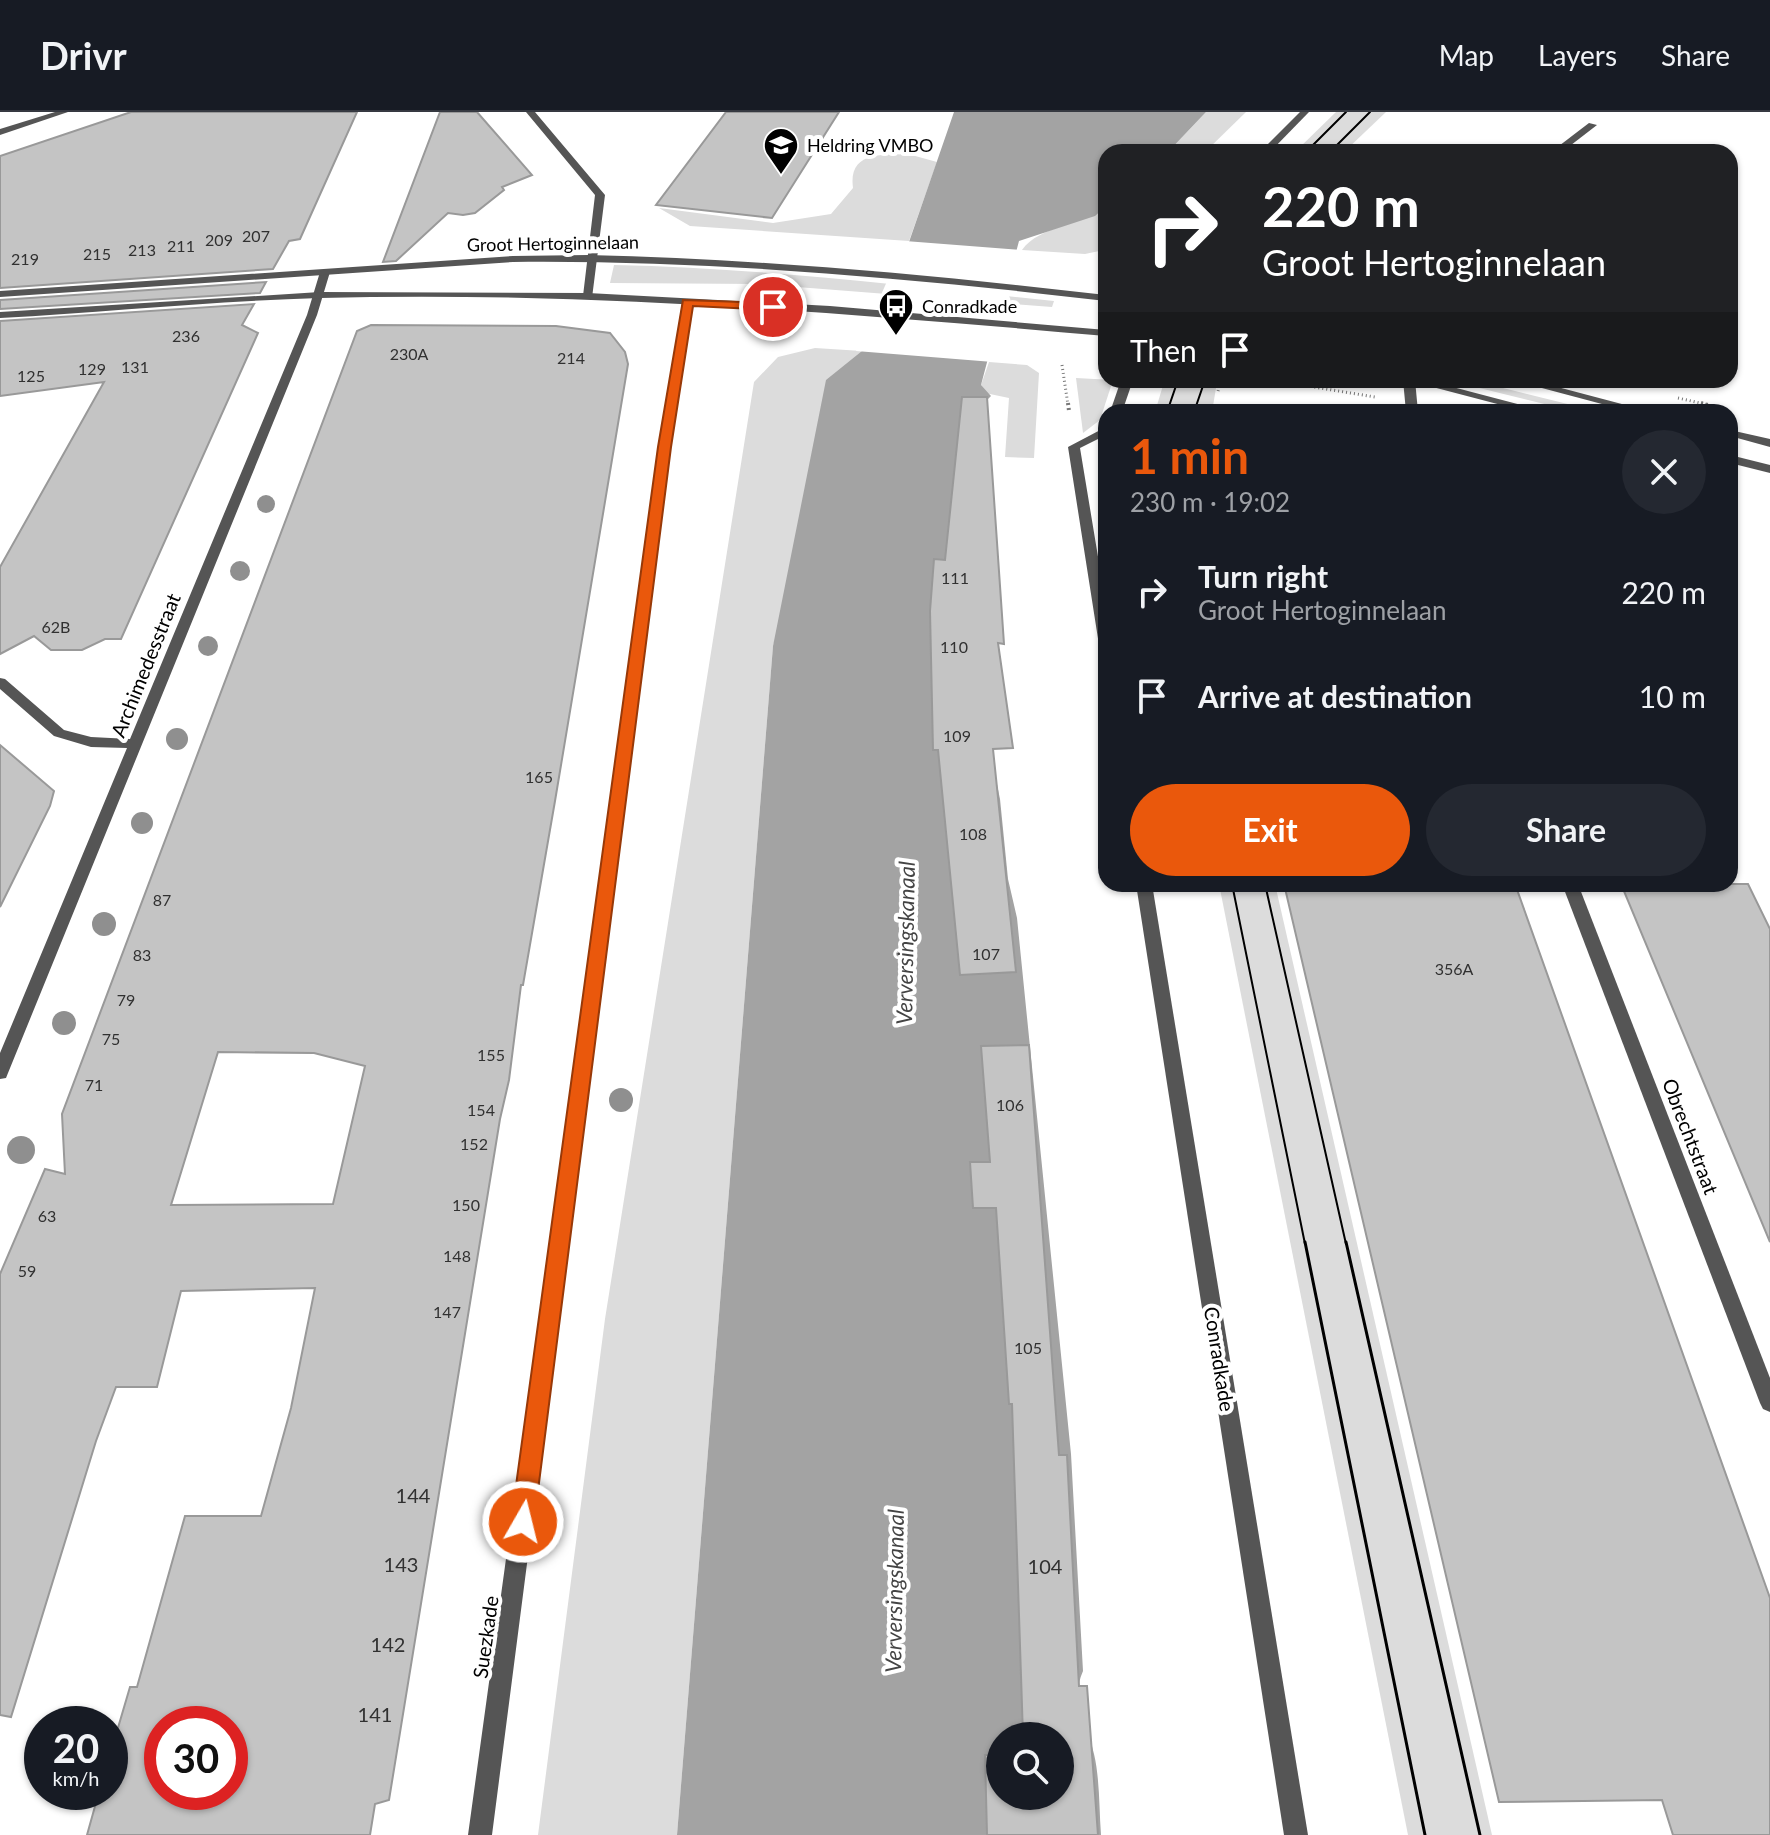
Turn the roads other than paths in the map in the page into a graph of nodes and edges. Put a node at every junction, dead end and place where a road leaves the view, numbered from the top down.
1 (64, 112) edge
2 (530, 112) edge
3 (1305, 112) edge
4 (1592, 125) dead end
5 (0, 132) edge
6 (1273, 144) edge
7 (1567, 144) edge
8 (593, 258) junction
9 (325, 272) junction
10 (0, 294) edge
11 (320, 295) junction
12 (588, 296) junction
13 (1098, 297) edge
14 (687, 303) junction
15 (0, 315) edge
16 (1098, 332) edge
17 (1443, 388) edge
18 (1550, 388) edge
19 (1509, 404) edge
20 (1614, 404) edge
21 (1098, 434) edge
22 (1738, 435) edge
23 (1770, 443) edge
24 (1738, 461) edge
25 (1770, 469) edge
26 (1098, 596) edge
27 (0, 682) edge
28 (134, 744) junction
29 (1145, 892) edge
30 (1573, 892) edge
31 (0, 1073) edge
32 (1770, 1403) edge
33 (480, 1835) edge
34 (1296, 1835) edge

1 - 5 street
2 - 8 street
3 - 6 street
4 - 7 street
8 - 9 street, Groot Hertoginnelaan
8 - 12 street
8 - 13 street, Groot Hertoginnelaan
9 - 10 street, Groot Hertoginnelaan
9 - 11 street, Archimedesstraat
11 - 12 street
11 - 15 street
11 - 28 street, Archimedesstraat
12 - 14 street
14 - 16 street
14 - 33 street, Suezkade
17 - 19 street
18 - 20 street
21 - 26 street
22 - 23 street
24 - 25 street
27 - 28 street
28 - 31 street, Archimedesstraat
29 - 34 street, Conradkade
30 - 32 street, Obrechtstraat

